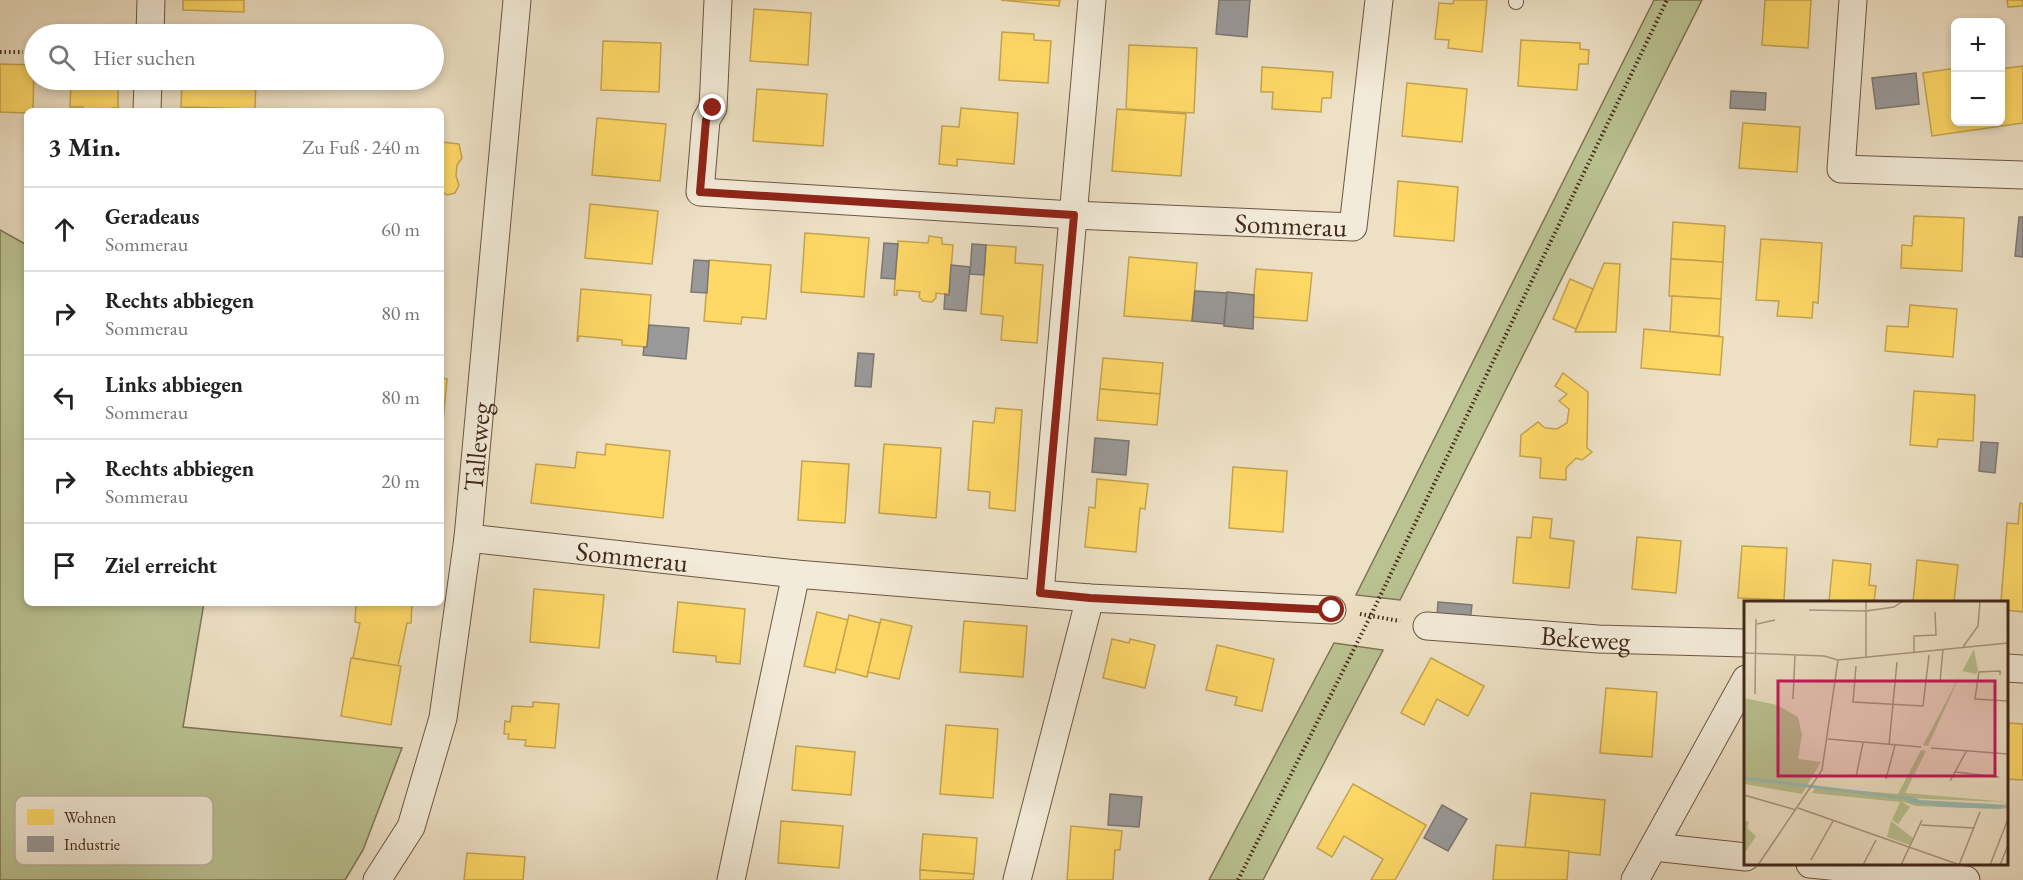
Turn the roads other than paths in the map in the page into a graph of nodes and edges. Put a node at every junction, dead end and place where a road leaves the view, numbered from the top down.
1 (151, 0) edge
2 (517, 0) edge
3 (718, 0) edge
4 (1092, 0) edge
5 (1378, 0) edge
6 (1852, 0) edge
7 (150, 24) edge
8 (148, 90) edge
9 (147, 108) edge
10 (2023, 176) edge
11 (1074, 215) junction
12 (468, 538) junction
13 (796, 574) junction
14 (1040, 593) junction
15 (1090, 598) junction
16 (1332, 610) dead end
17 (1427, 626) dead end
18 (1744, 643) edge
19 (2008, 668) edge
20 (2023, 669) edge
21 (1744, 683) edge
22 (1654, 847) junction
23 (1744, 857) edge
24 (1820, 865) edge
25 (377, 880) edge
26 (731, 880) edge
27 (1017, 880) edge
28 (1635, 880) edge
29 (1966, 880) edge

1 - 7 street
2 - 12 street, Talleweg
3 - 11 street, Sommerau
4 - 11 street
5 - 11 street, Sommerau
6 - 10 street
8 - 9 street
11 - 14 street
12 - 13 street, Sommerau
12 - 25 street, Talleweg
13 - 14 street, Sommerau
13 - 26 street
14 - 15 street, Sommerau
15 - 16 street, Sommerau
15 - 27 street
17 - 18 street, Bekeweg
19 - 20 street
21 - 22 street
22 - 23 street
22 - 28 street
24 - 29 street

